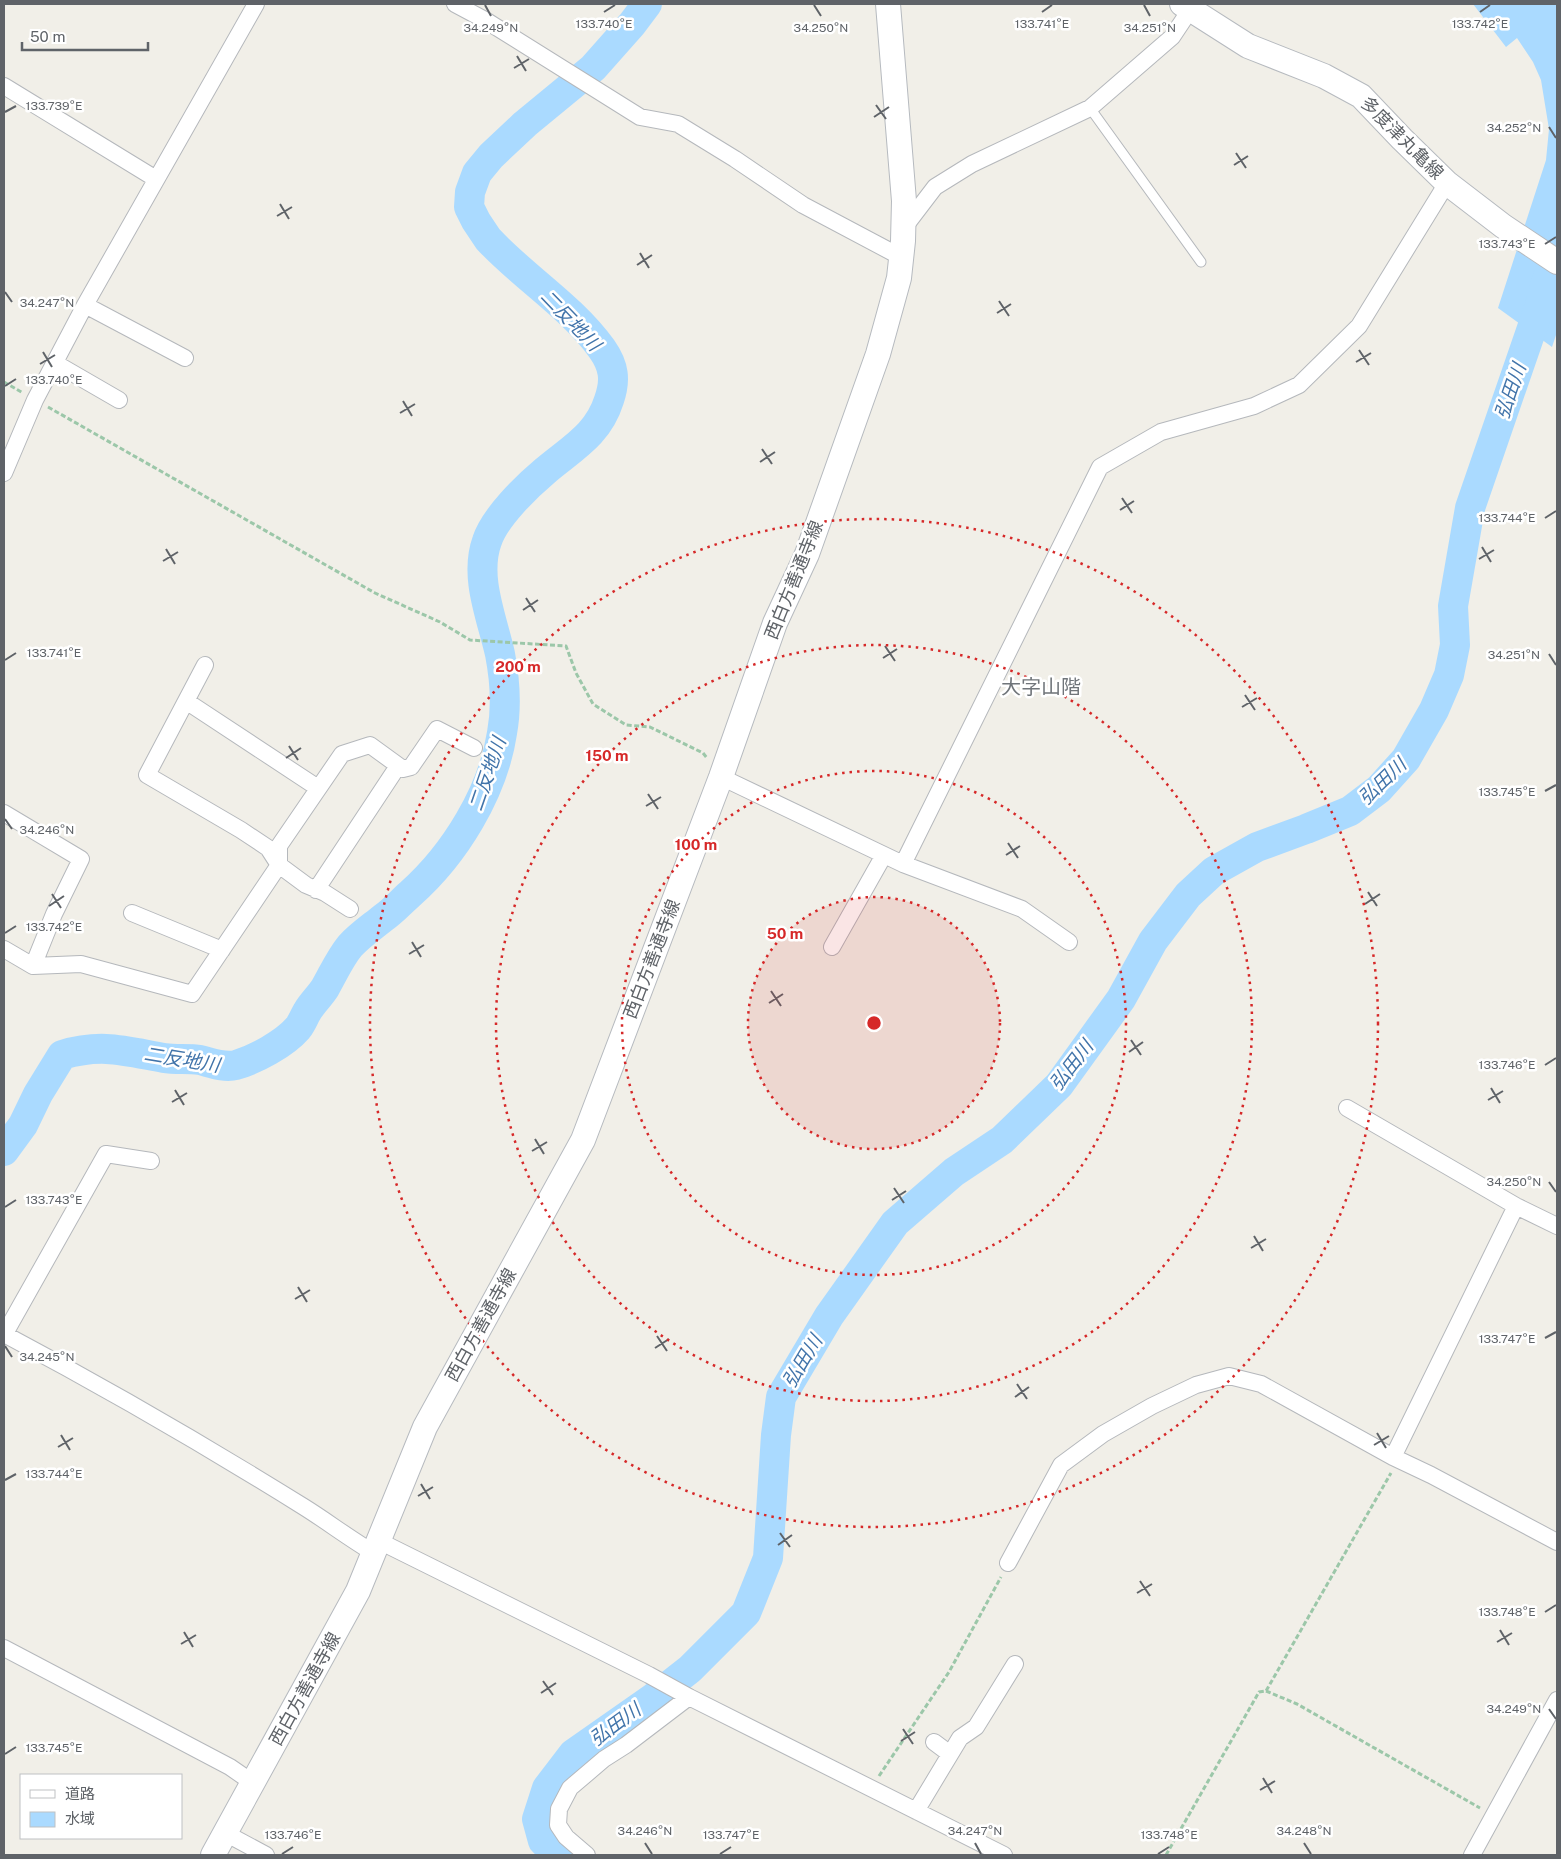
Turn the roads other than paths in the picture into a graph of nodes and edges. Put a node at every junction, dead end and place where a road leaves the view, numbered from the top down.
1 (256, 4) edge
2 (455, 4) edge
3 (888, 4) edge
4 (1189, 5) edge
5 (4, 86) edge
6 (1090, 108) junction
7 (156, 179) junction
8 (1447, 183) junction
9 (903, 228) junction
10 (902, 258) junction
11 (1202, 262) dead end
12 (1557, 262) edge
13 (85, 306) junction
14 (185, 358) dead end
15 (55, 363) junction
16 (118, 400) dead end
17 (4, 473) edge
18 (205, 665) dead end
19 (186, 701) junction
20 (474, 748) dead end
21 (398, 766) junction
22 (721, 776) junction
23 (318, 788) junction
24 (4, 812) edge
25 (884, 855) junction
26 (903, 864) junction
27 (279, 865) junction
28 (316, 890) junction
29 (350, 908) dead end
30 (132, 912) dead end
31 (1069, 942) dead end
32 (832, 947) dead end
33 (4, 948) edge
34 (222, 950) junction
35 (34, 966) junction
36 (1347, 1108) dead end
37 (151, 1161) dead end
38 (1516, 1206) junction
39 (1557, 1226) edge
40 (4, 1334) edge
41 (1396, 1458) junction
42 (1557, 1542) edge
43 (377, 1547) junction
44 (1008, 1562) road end
45 (4, 1648) edge
46 (1015, 1664) dead end
47 (688, 1696) junction
48 (1557, 1700) edge
49 (934, 1742) dead end
50 (950, 1754) junction
51 (253, 1784) junction
52 (916, 1811) junction
53 (225, 1833) junction
54 (213, 1855) edge
55 (266, 1855) edge
56 (587, 1855) edge
57 (1004, 1855) edge
58 (1472, 1855) edge

1 - 7 street
2 - 10 street
3 - 9 main road, 西白方善通寺線
4 - 6 street
4 - 8 main road, 多度津丸亀線
5 - 7 street
6 - 9 street
6 - 11 lane
7 - 13 street
8 - 12 main road, 多度津丸亀線
8 - 26 street
9 - 10 main road, 西白方善通寺線
10 - 22 main road, 西白方善通寺線
13 - 14 street
13 - 15 street
15 - 16 street
15 - 17 street
18 - 19 street
19 - 23 street
19 - 27 street
20 - 21 street
21 - 23 street
21 - 28 street
22 - 25 street
22 - 43 main road, 西白方善通寺線
23 - 27 street
24 - 35 street
25 - 26 street
25 - 32 street
26 - 31 street
27 - 28 street
27 - 34 street
28 - 29 street
30 - 34 street
33 - 35 street
34 - 35 street
36 - 38 street
37 - 40 street
38 - 39 street
38 - 41 street
40 - 43 street
41 - 42 street
41 - 44 street
43 - 47 street
43 - 51 main road, 西白方善通寺線
45 - 51 street
46 - 50 street
47 - 52 street
47 - 56 street
48 - 58 street
49 - 50 street
50 - 52 street
51 - 53 main road, 西白方善通寺線
52 - 57 street
53 - 54 main road, 西白方善通寺線
53 - 55 street

